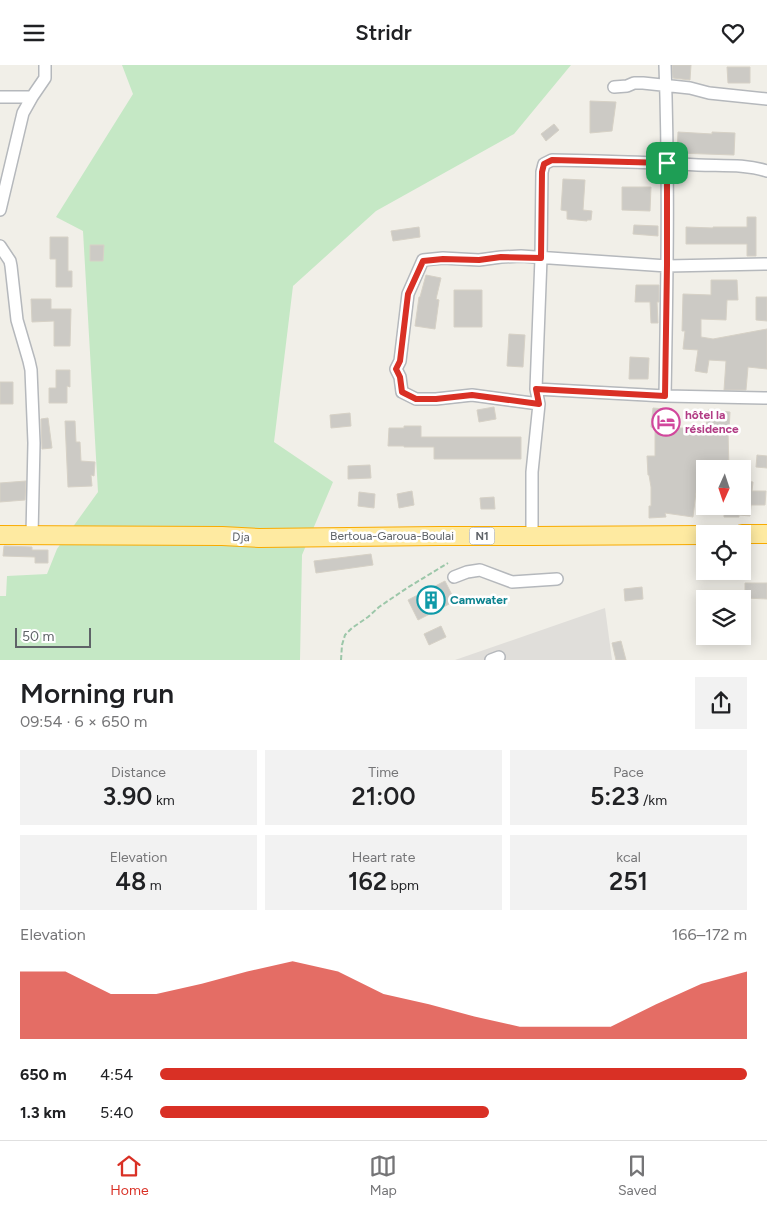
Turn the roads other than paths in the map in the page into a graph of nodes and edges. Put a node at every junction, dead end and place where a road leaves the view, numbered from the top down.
1 (45, 65) edge
2 (665, 65) edge
3 (666, 85) junction
4 (614, 87) dead end
5 (0, 97) edge
6 (32, 97) junction
7 (767, 99) edge
8 (667, 163) junction
9 (767, 171) edge
10 (0, 210) edge
11 (0, 245) edge
12 (541, 258) junction
13 (767, 264) edge
14 (667, 265) junction
15 (536, 389) junction
16 (665, 396) junction
17 (767, 397) edge
18 (539, 404) junction
19 (751, 534) edge
20 (767, 534) edge
21 (0, 535) edge
22 (32, 535) junction
23 (696, 535) edge
24 (532, 537) junction
25 (259, 538) joint
26 (454, 577) dead end
27 (558, 579) dead end

1 - 6 street
2 - 3 street
3 - 4 street
3 - 7 street
3 - 8 street
5 - 6 street
6 - 10 street
8 - 9 street
8 - 12 street
8 - 14 street
11 - 22 street
12 - 14 street
12 - 15 street
12 - 18 street
13 - 14 street
14 - 16 street
15 - 16 street
15 - 18 street
16 - 17 street
18 - 24 street
19 - 20 highway
21 - 22 highway, N1
22 - 25 highway, Dja / N1
23 - 24 highway, Bertoua-Garoua-Boulai / N1
24 - 25 highway, Bertoua-Garoua-Boulai / N1
26 - 27 street

